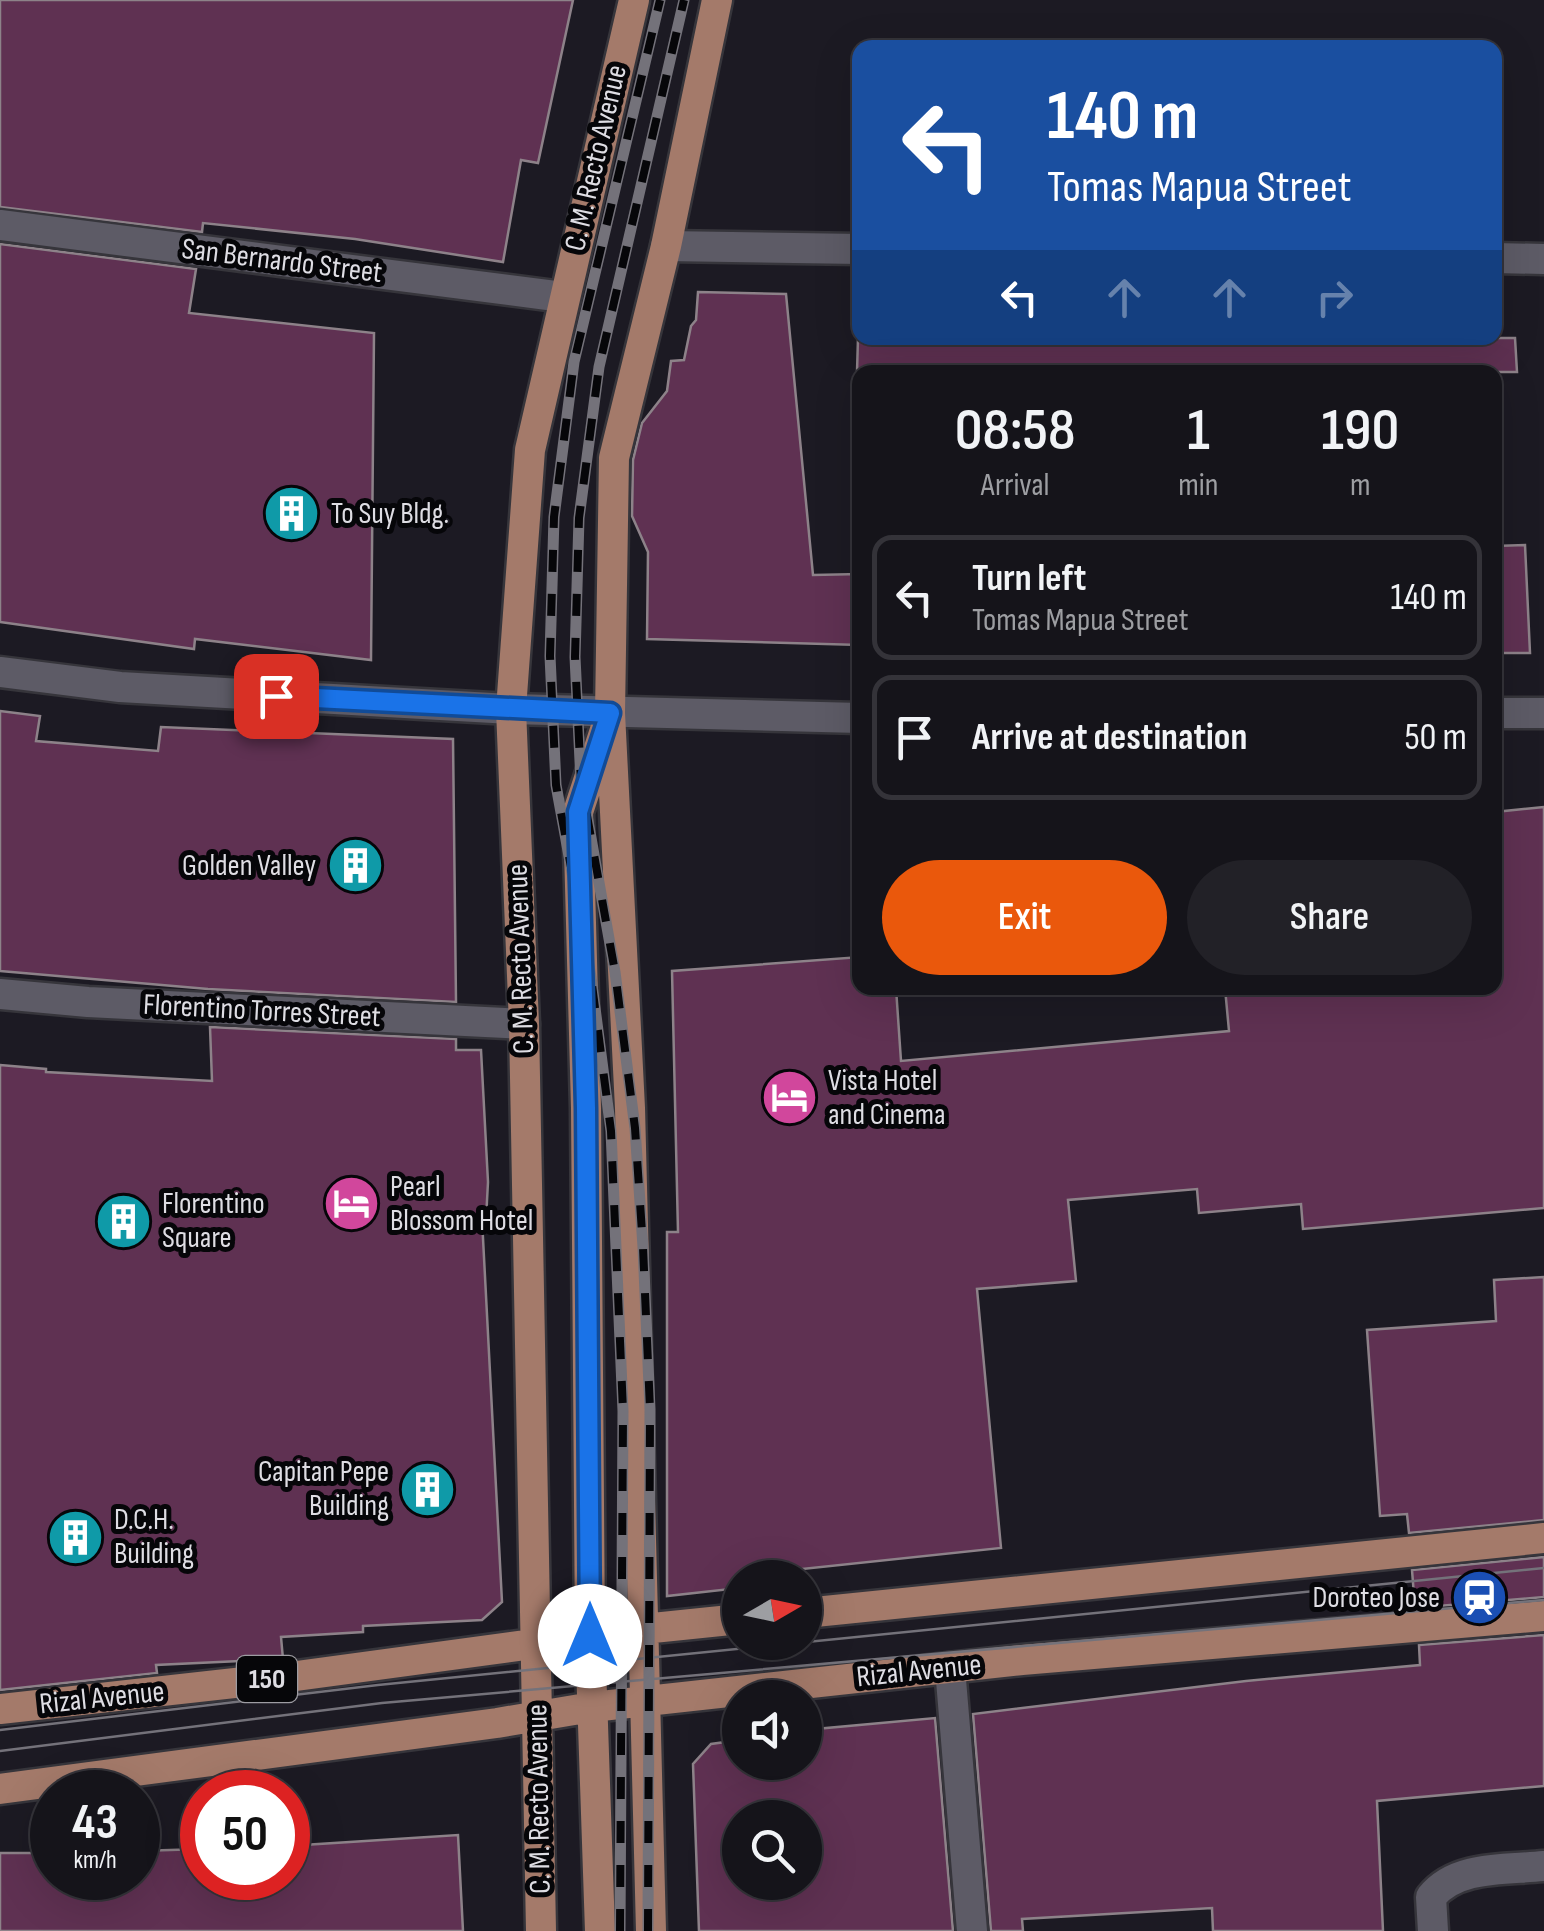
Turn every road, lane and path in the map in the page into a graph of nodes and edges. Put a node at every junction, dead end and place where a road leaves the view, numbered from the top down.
1 (634, 0) edge
2 (717, 0) edge
3 (0, 225) edge
4 (1544, 245) edge
5 (666, 246) junction
6 (852, 249) edge
7 (1502, 258) edge
8 (1544, 260) edge
9 (563, 297) junction
10 (0, 672) edge
11 (511, 709) junction
12 (610, 713) junction
13 (1502, 713) edge
14 (1544, 713) edge
15 (852, 718) edge
16 (0, 994) edge
17 (524, 1024) junction
18 (1544, 1538) edge
19 (822, 1611) edge
20 (1544, 1616) edge
21 (722, 1621) edge
22 (643, 1629) junction
23 (590, 1636) junction
24 (534, 1644) junction
25 (950, 1668) junction
26 (643, 1702) junction
27 (592, 1707) junction
28 (0, 1709) edge
29 (538, 1715) junction
30 (0, 1789) edge
31 (1544, 1866) edge
32 (540, 1931) edge
33 (600, 1931) edge
34 (651, 1931) edge
35 (972, 1931) edge
36 (1433, 1931) edge

1 - 9 main road, C. M. Recto Avenue
2 - 5 main road, C. M. Recto Avenue
3 - 9 street, San Bernardo Street
4 - 8 street
5 - 6 street
5 - 12 main road, C. M. Recto Avenue
7 - 8 street
9 - 11 main road, C. M. Recto Avenue
10 - 11 street
11 - 12 street
11 - 17 main road, C. M. Recto Avenue
12 - 15 street
12 - 22 main road, C. M. Recto Avenue
12 - 23 main road, C. M. Recto Avenue
13 - 14 street
16 - 17 street, Florentino Torres Street
17 - 24 main road, C. M. Recto Avenue
18 - 19 main road
20 - 25 main road, Rizal Avenue
21 - 22 main road, Rizal Avenue / 150
22 - 23 main road, Rizal Avenue / 150
22 - 26 main road, C. M. Recto Avenue
23 - 24 main road, Rizal Avenue / 150
23 - 27 main road, C. M. Recto Avenue
24 - 28 main road, Rizal Avenue / 150
24 - 29 main road, C. M. Recto Avenue
25 - 26 main road, Rizal Avenue
25 - 35 street
26 - 27 main road, Rizal Avenue
26 - 34 main road, C. M. Recto Avenue
27 - 29 main road, Rizal Avenue
27 - 33 main road, C. M. Recto Avenue
29 - 30 main road, Rizal Avenue
29 - 32 main road, C. M. Recto Avenue
31 - 36 street

